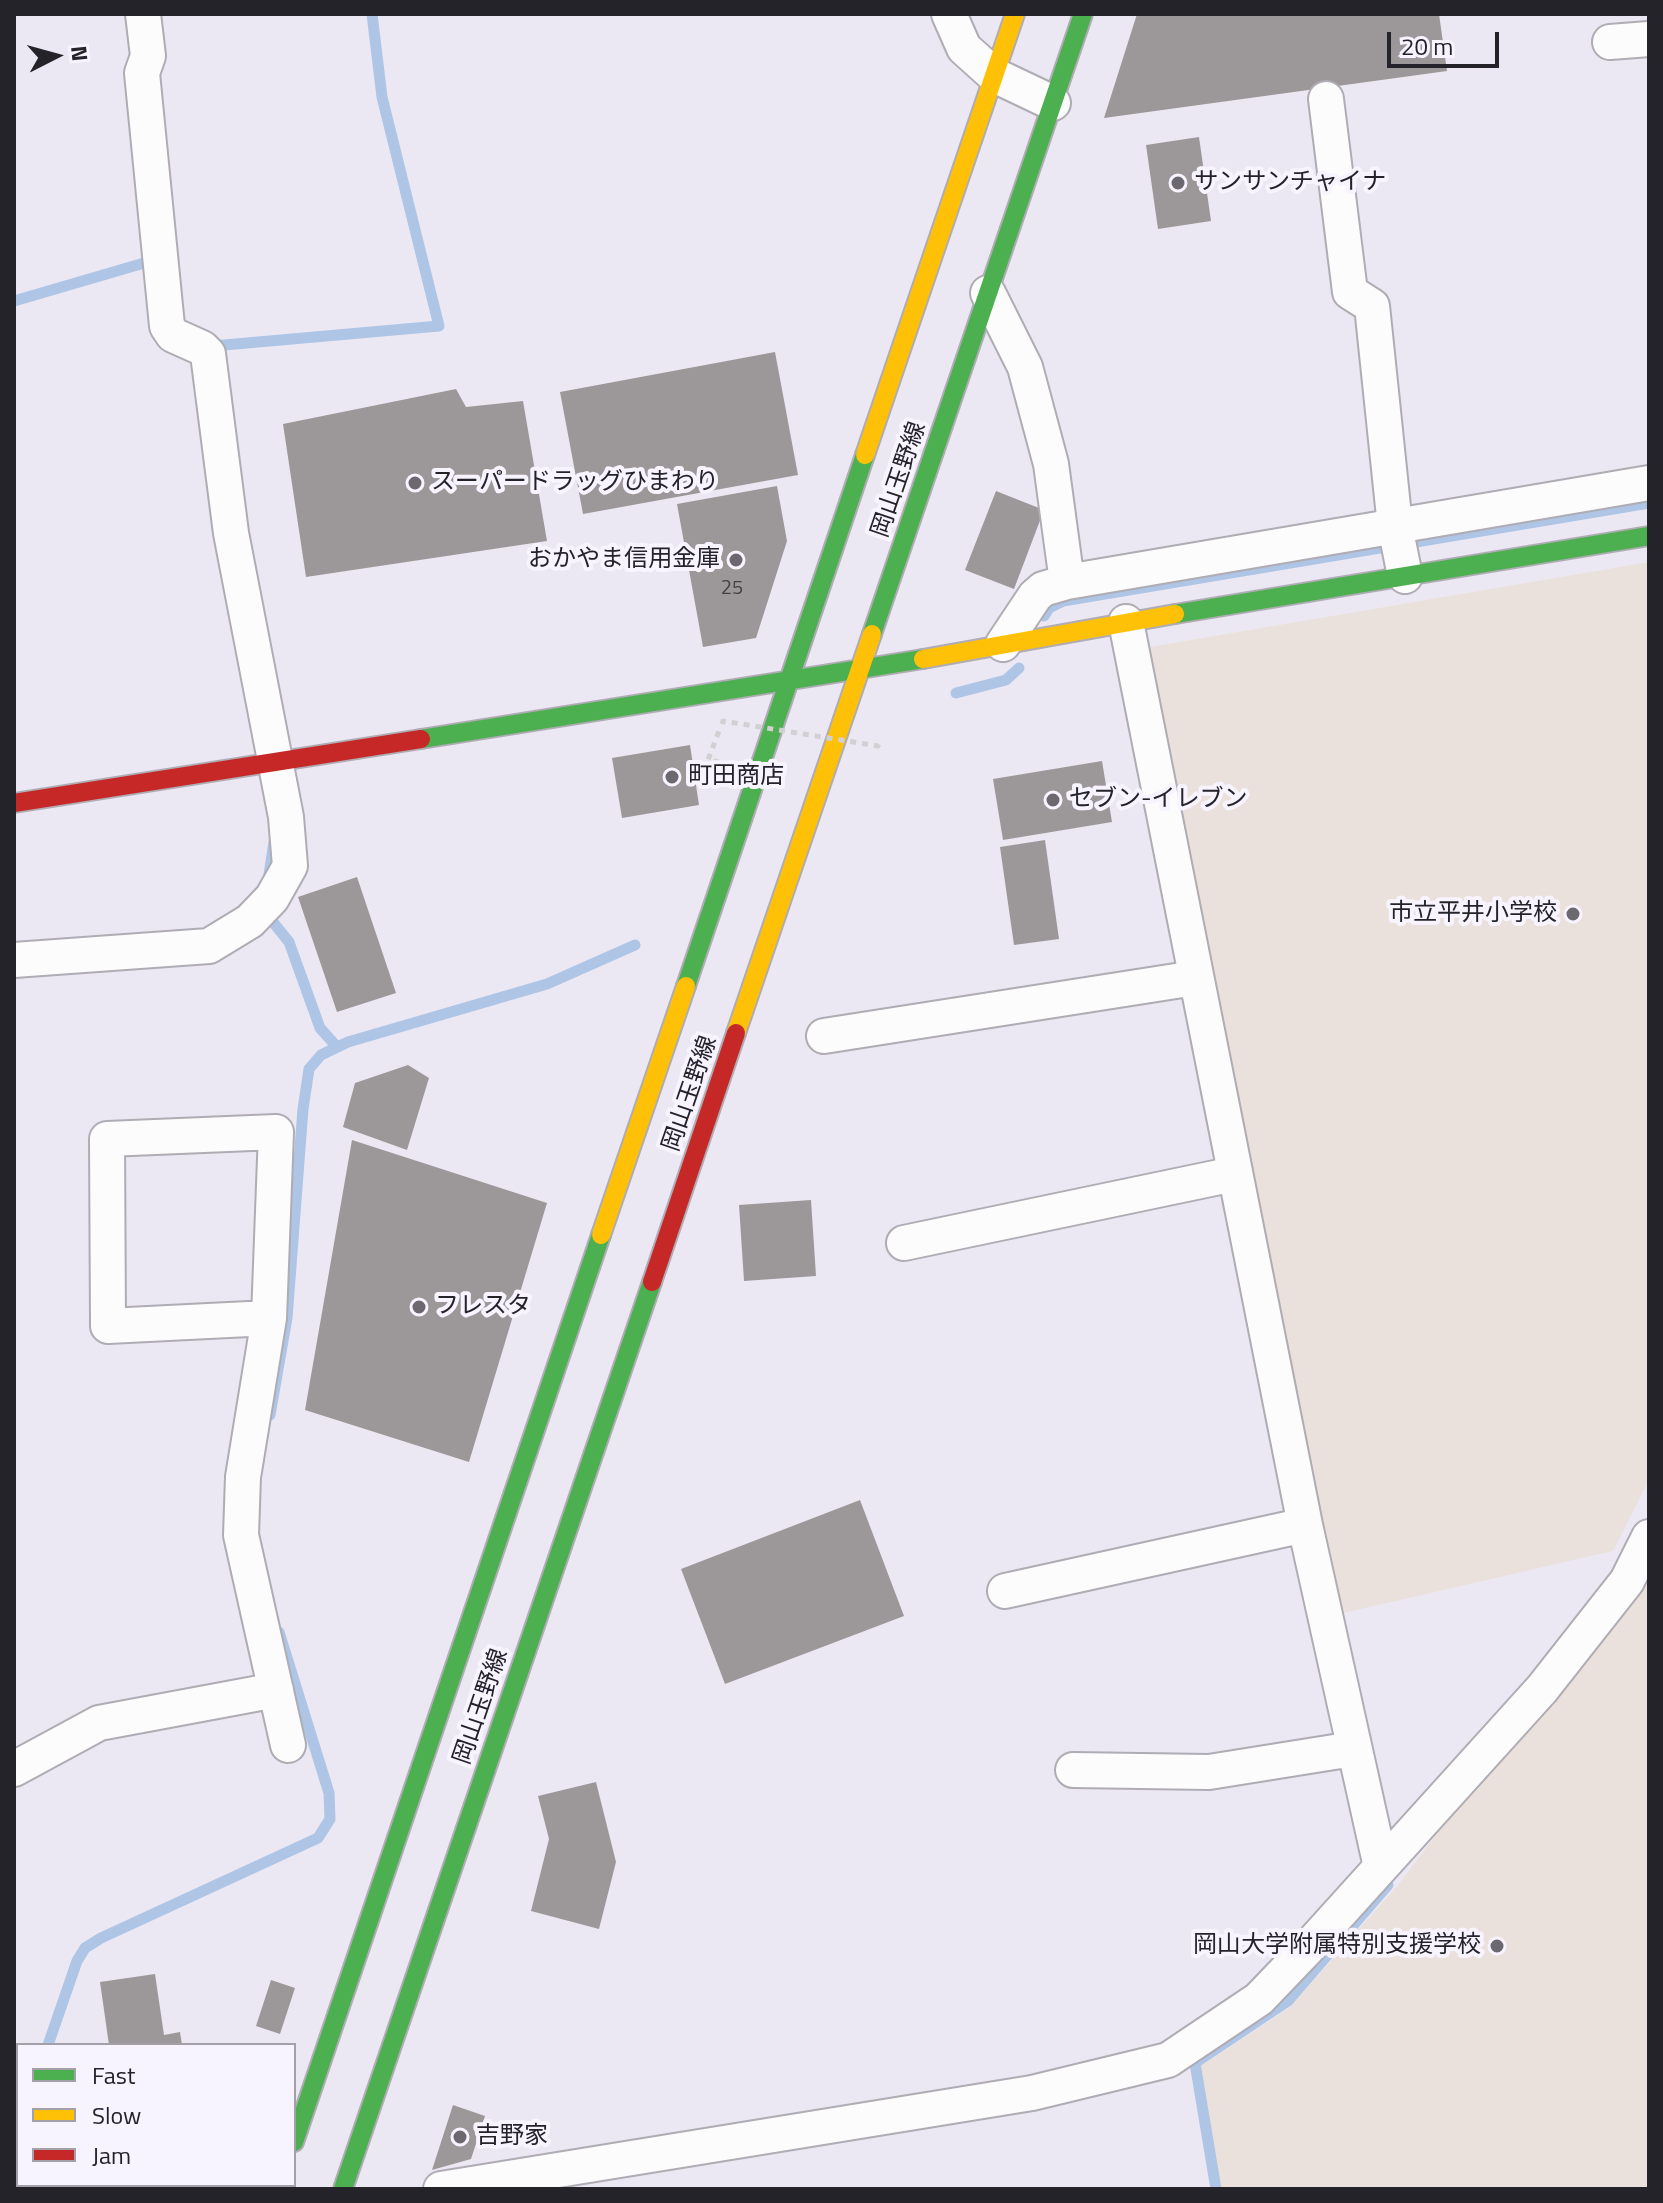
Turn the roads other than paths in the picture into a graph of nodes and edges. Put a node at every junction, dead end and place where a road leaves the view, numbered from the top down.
1 (143, 14) edge
2 (949, 14) edge
3 (1015, 14) edge
4 (1083, 14) edge
5 (1649, 39) edge
6 (1610, 42) dead end
7 (994, 75) junction
8 (1326, 99) dead end
9 (1053, 103) junction
10 (988, 293) junction
11 (1649, 483) edge
12 (1649, 536) edge
13 (1399, 547) junction
14 (1067, 582) junction
15 (1126, 622) junction
16 (1003, 644) junction
17 (861, 670) junction
18 (787, 681) junction
19 (275, 762) junction
20 (14, 803) edge
21 (14, 960) edge
22 (1195, 978) junction
23 (824, 1036) dead end
24 (1234, 1174) junction
25 (904, 1243) dead end
26 (269, 1318) junction
27 (1305, 1525) junction
28 (1649, 1537) edge
29 (1005, 1591) dead end
30 (276, 1690) junction
31 (288, 1745) dead end
32 (1353, 1749) junction
33 (14, 1769) edge
34 (1073, 1770) dead end
35 (1381, 1867) junction
36 (296, 2136) edge
37 (619, 2176) edge
38 (539, 2181) edge
39 (343, 2189) edge
40 (441, 2189) edge

1 - 19 street
2 - 7 street
3 - 7 main road, 岡山玉野線
4 - 9 main road, 岡山玉野線
5 - 6 street
7 - 9 street
7 - 18 main road, 岡山玉野線
8 - 13 street
9 - 10 main road, 岡山玉野線
10 - 14 street
10 - 17 main road, 岡山玉野線
11 - 13 street
12 - 13 main road
13 - 14 street
13 - 15 main road
14 - 16 street
15 - 16 main road
15 - 22 street
16 - 17 main road
17 - 18 main road
17 - 39 main road, 岡山玉野線
18 - 19 main road
18 - 36 main road, 岡山玉野線
19 - 20 main road
19 - 21 street
22 - 23 street
22 - 24 street
24 - 25 street
24 - 27 street
26 - 26 street
26 - 30 street
27 - 29 street
27 - 32 street
28 - 35 street
30 - 31 street
30 - 33 street
32 - 34 street
32 - 35 street
35 - 37 street
37 - 38 street
38 - 40 street

